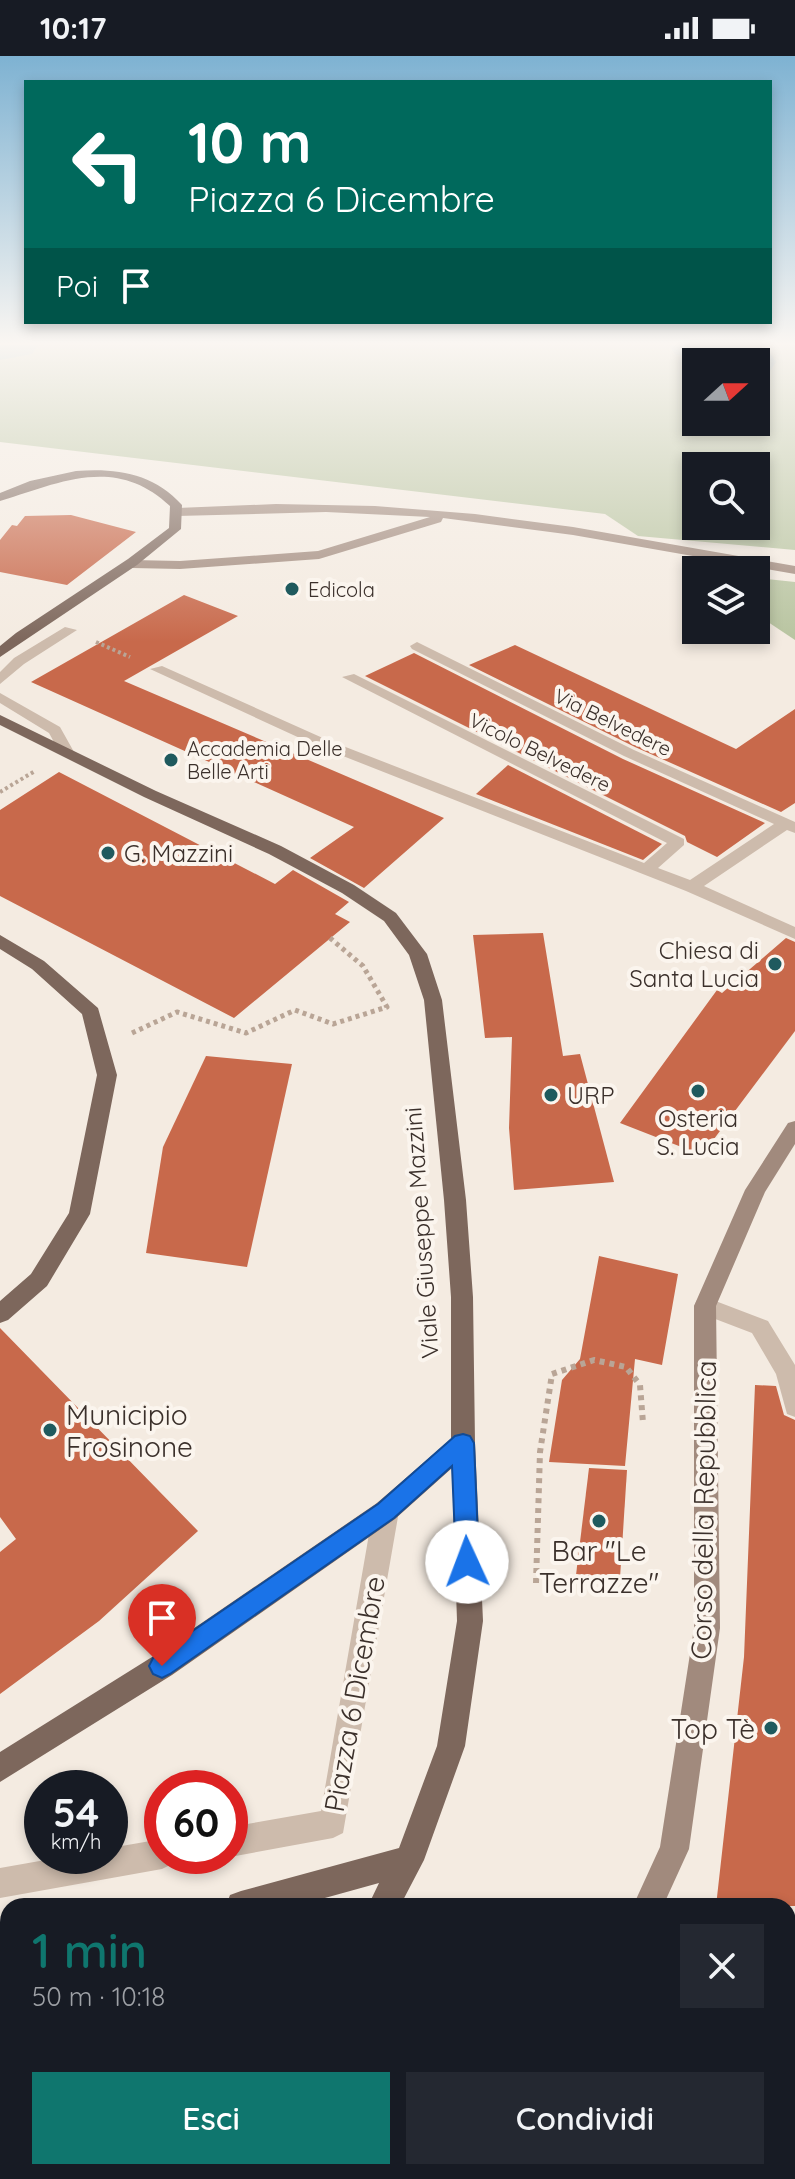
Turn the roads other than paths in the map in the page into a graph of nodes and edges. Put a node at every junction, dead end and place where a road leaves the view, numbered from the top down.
1 (0, 497) edge
2 (177, 512) junction
3 (453, 514) junction
4 (132, 564) junction
5 (795, 570) edge
6 (70, 630) dead end
7 (417, 646) dead end
8 (0, 653) edge
9 (157, 669) dead end
10 (349, 677) dead end
11 (0, 680) edge
12 (0, 697) edge
13 (0, 719) edge
14 (66, 752) junction
15 (790, 826) edge
16 (647, 869) junction
17 (692, 887) junction
18 (795, 934) edge
19 (0, 941) edge
20 (795, 1128) edge
21 (705, 1306) junction
22 (0, 1314) edge
23 (795, 1407) edge
24 (463, 1443) junction
25 (386, 1511) junction
26 (0, 1768) edge
27 (248, 1839) edge
28 (144, 1857) edge
29 (409, 1860) junction
30 (0, 1883) edge
31 (270, 1898) edge
32 (388, 1898) edge
33 (652, 1898) edge

1 - 2 main road
2 - 3 street
2 - 4 main road
3 - 4 street
3 - 5 street
4 - 8 main road
6 - 11 street
7 - 15 street, Via Belvedere
9 - 16 street
10 - 16 street, Vicolo Belvedere
12 - 14 street, Viale Giuseppe Mazzini
13 - 14 main road, Viale Giuseppe Mazzini
14 - 24 main road, Viale Giuseppe Mazzini
15 - 17 street
16 - 17 street
17 - 18 street
19 - 22 main road
20 - 21 street, Corso della Repubblica
21 - 23 street
21 - 33 street, Corso della Repubblica
24 - 25 main road, Piazza 6 Dicembre
24 - 29 main road, Viale Giuseppe Mazzini
25 - 26 main road, Piazza 6 Dicembre
25 - 27 street, Piazza 6 Dicembre
28 - 30 street
29 - 31 main road
29 - 32 main road, Viale Giuseppe Mazzini

